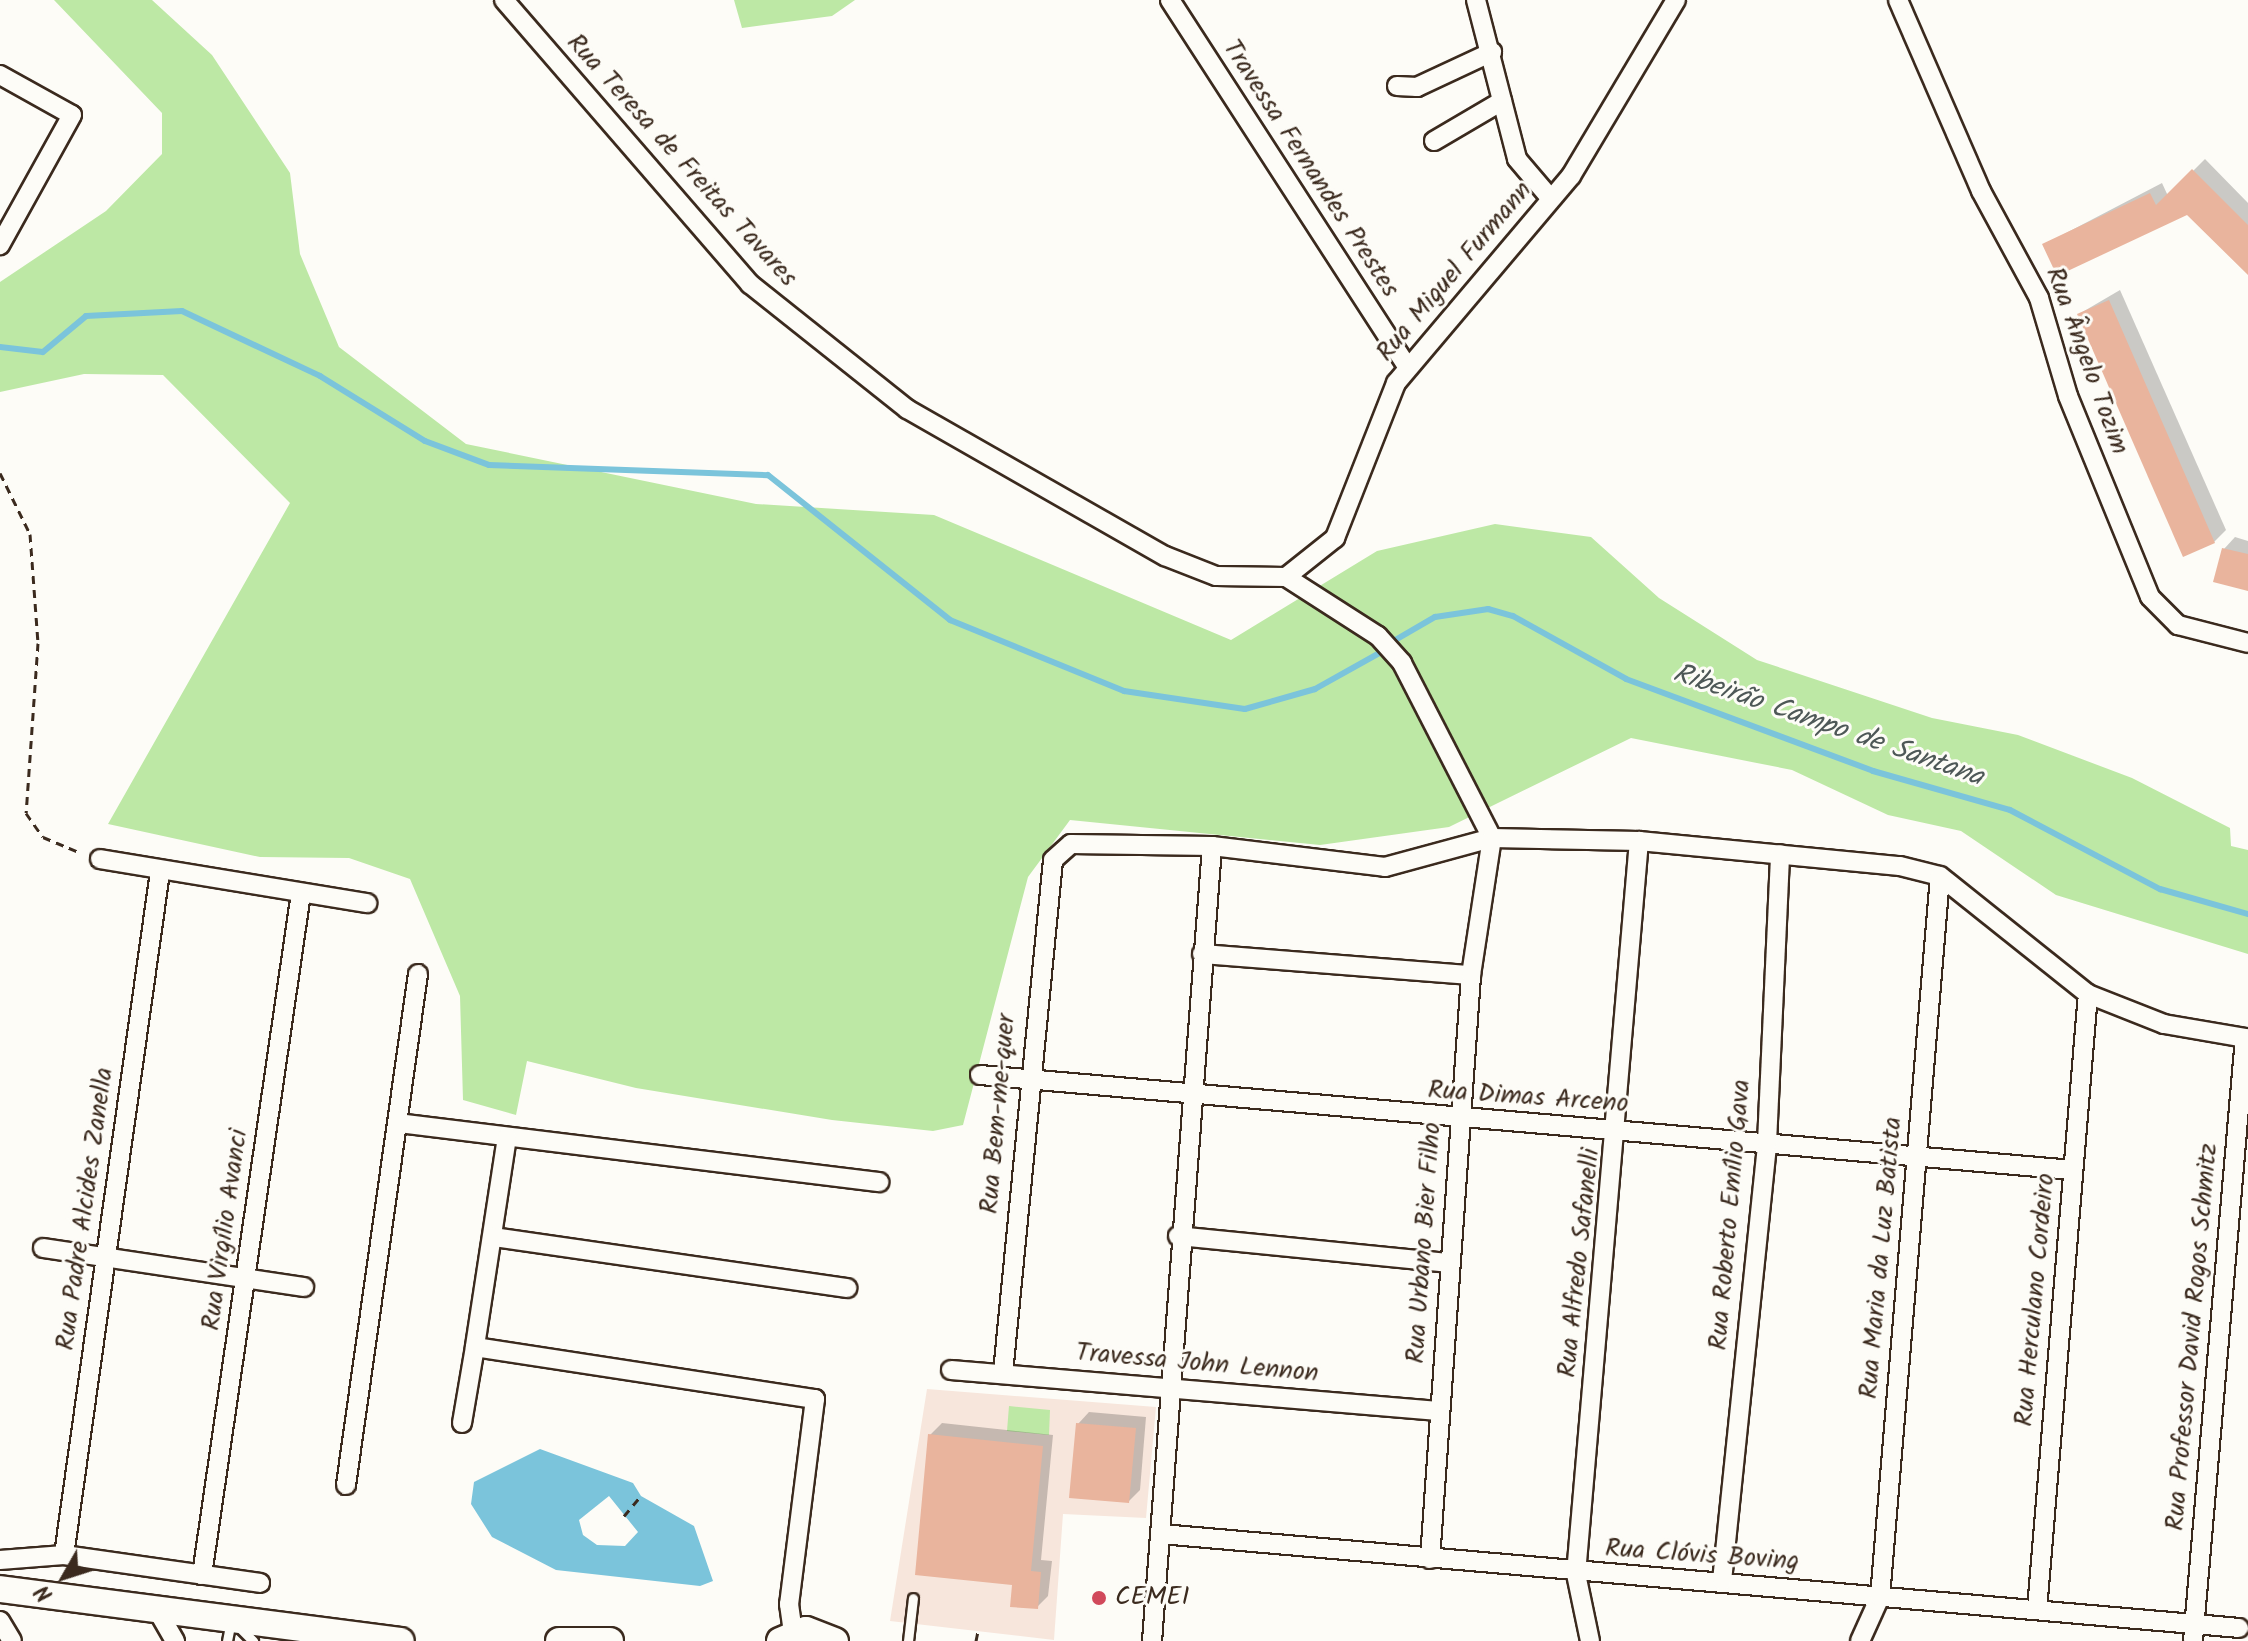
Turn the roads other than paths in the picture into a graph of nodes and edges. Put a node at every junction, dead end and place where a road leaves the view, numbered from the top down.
1 (504, 0) edge
2 (1170, 0) edge
3 (1476, 0) edge
4 (1676, 0) edge
5 (1898, 0) edge
6 (1492, 52) junction
7 (0, 75) edge
8 (1397, 86) dead end
9 (1502, 101) junction
10 (1434, 141) dead end
11 (1551, 199) junction
12 (0, 245) edge
13 (1407, 367) junction
14 (1286, 577) junction
15 (2248, 643) edge
16 (1492, 838) junction
17 (1639, 841) junction
18 (1212, 846) junction
19 (1780, 854) junction
20 (100, 859) road end
21 (160, 872) junction
22 (1940, 876) junction
23 (301, 893) junction
24 (367, 903) dead end
25 (1202, 954) junction
26 (418, 974) dead end
27 (1471, 975) junction
28 (2088, 994) junction
29 (980, 1075) dead end
30 (1026, 1079) junction
31 (1190, 1093) junction
32 (1460, 1121) junction
33 (398, 1123) junction
34 (1619, 1130) junction
35 (507, 1137) junction
36 (1767, 1143) junction
37 (1917, 1156) junction
38 (2073, 1170) junction
39 (879, 1182) dead end
40 (1178, 1236) junction
41 (493, 1237) junction
42 (43, 1248) dead end
43 (105, 1257) junction
44 (1449, 1263) junction
45 (245, 1278) junction
46 (304, 1287) dead end
47 (847, 1288) dead end
48 (475, 1347) junction
49 (951, 1370) dead end
50 (1003, 1373) junction
51 (1165, 1388) junction
52 (1438, 1411) junction
53 (462, 1423) dead end
54 (346, 1485) dead end
55 (1161, 1534) junction
56 (64, 1555) junction
57 (1430, 1559) junction
58 (0, 1560) edge
59 (1576, 1574) junction
60 (202, 1575) junction
61 (1722, 1581) junction
62 (260, 1583) dead end
63 (0, 1589) edge
64 (1880, 1597) junction
65 (913, 1598) dead end
66 (156, 1608) junction
67 (2037, 1610) junction
68 (232, 1615) junction
69 (0, 1621) edge
70 (2239, 1628) dead end
71 (289, 1632) edge
72 (2194, 1632) edge
73 (786, 1636) edge
74 (12, 1641) edge
75 (175, 1641) edge
76 (227, 1641) edge
77 (253, 1641) edge
78 (401, 1641) edge
79 (559, 1641) edge
80 (610, 1641) edge
81 (835, 1641) edge
82 (908, 1641) edge
83 (1152, 1641) edge
84 (1590, 1641) edge
85 (1860, 1641) edge

1 - 14 street, Rua Teresa de Freitas Tavares
2 - 13 street, Travessa Fernandes Prestes
3 - 6 street
4 - 11 street, Rua Miguel Furmann
5 - 15 street, Rua Ângelo Tozim
6 - 8 street
6 - 9 street
7 - 12 street
9 - 10 street
9 - 11 street
11 - 13 street, Rua Miguel Furmann
13 - 14 street, Rua Miguel Furmann
14 - 16 street
16 - 17 street
16 - 18 street
16 - 27 street, Rua Urbano Bier Filho
17 - 19 street
17 - 34 street, Rua Alfredo Safanelli
18 - 25 street
18 - 30 street, Rua Bem-me-quer
19 - 22 street
19 - 36 street, Rua Roberto Emílio Gava
20 - 21 street
21 - 23 street
21 - 43 street, Rua Padre Alcides Zanella
22 - 28 street
22 - 37 street, Rua Maria da Luz Batista
23 - 24 street
23 - 45 street, Rua Virgílio Avanci
25 - 27 street
25 - 31 street
26 - 33 street
27 - 32 street, Rua Urbano Bier Filho
28 - 38 street, Rua Herculano Cordeiro
28 - 72 street, Rua Professor David Rogos Schmitz
29 - 30 street, Rua Dimas Arceno
30 - 31 street, Rua Dimas Arceno
30 - 50 street, Rua Bem-me-quer
31 - 32 street, Rua Dimas Arceno
31 - 40 street
32 - 34 street, Rua Dimas Arceno
32 - 44 street, Rua Urbano Bier Filho
33 - 35 street
33 - 54 street
34 - 36 street, Rua Dimas Arceno
34 - 59 street, Rua Alfredo Safanelli
35 - 39 street
35 - 41 street
36 - 37 street, Rua Dimas Arceno
36 - 61 street, Rua Roberto Emílio Gava
37 - 38 street, Rua Dimas Arceno
37 - 64 street, Rua Maria da Luz Batista
38 - 67 street, Rua Herculano Cordeiro
40 - 44 street
40 - 51 street
41 - 47 street
41 - 48 street
42 - 43 street
43 - 45 street
43 - 56 street, Rua Padre Alcides Zanella
44 - 52 street, Rua Urbano Bier Filho
45 - 46 street
45 - 60 street, Rua Virgílio Avanci
48 - 53 street
48 - 73 street
49 - 50 street, Travessa John Lennon
50 - 51 street, Travessa John Lennon
51 - 52 street, Travessa John Lennon
51 - 55 street
52 - 57 street, Rua Urbano Bier Filho
55 - 57 street, Rua Clóvis Boving
55 - 83 street
56 - 58 street
56 - 60 street
57 - 59 street, Rua Clóvis Boving
59 - 61 street, Rua Clóvis Boving
59 - 84 street, Rua Alfredo Safanelli
60 - 62 street
61 - 64 street, Rua Clóvis Boving
63 - 66 main road
64 - 67 street, Rua Clóvis Boving
64 - 85 street, Rua Maria da Luz Batista
65 - 82 lane
66 - 68 main road
66 - 75 street
67 - 72 street, Rua Clóvis Boving
68 - 71 main road
68 - 76 lane
68 - 77 lane
69 - 74 street
70 - 72 street, Rua Clóvis Boving
71 - 78 main road
73 - 81 main road
79 - 80 main road

